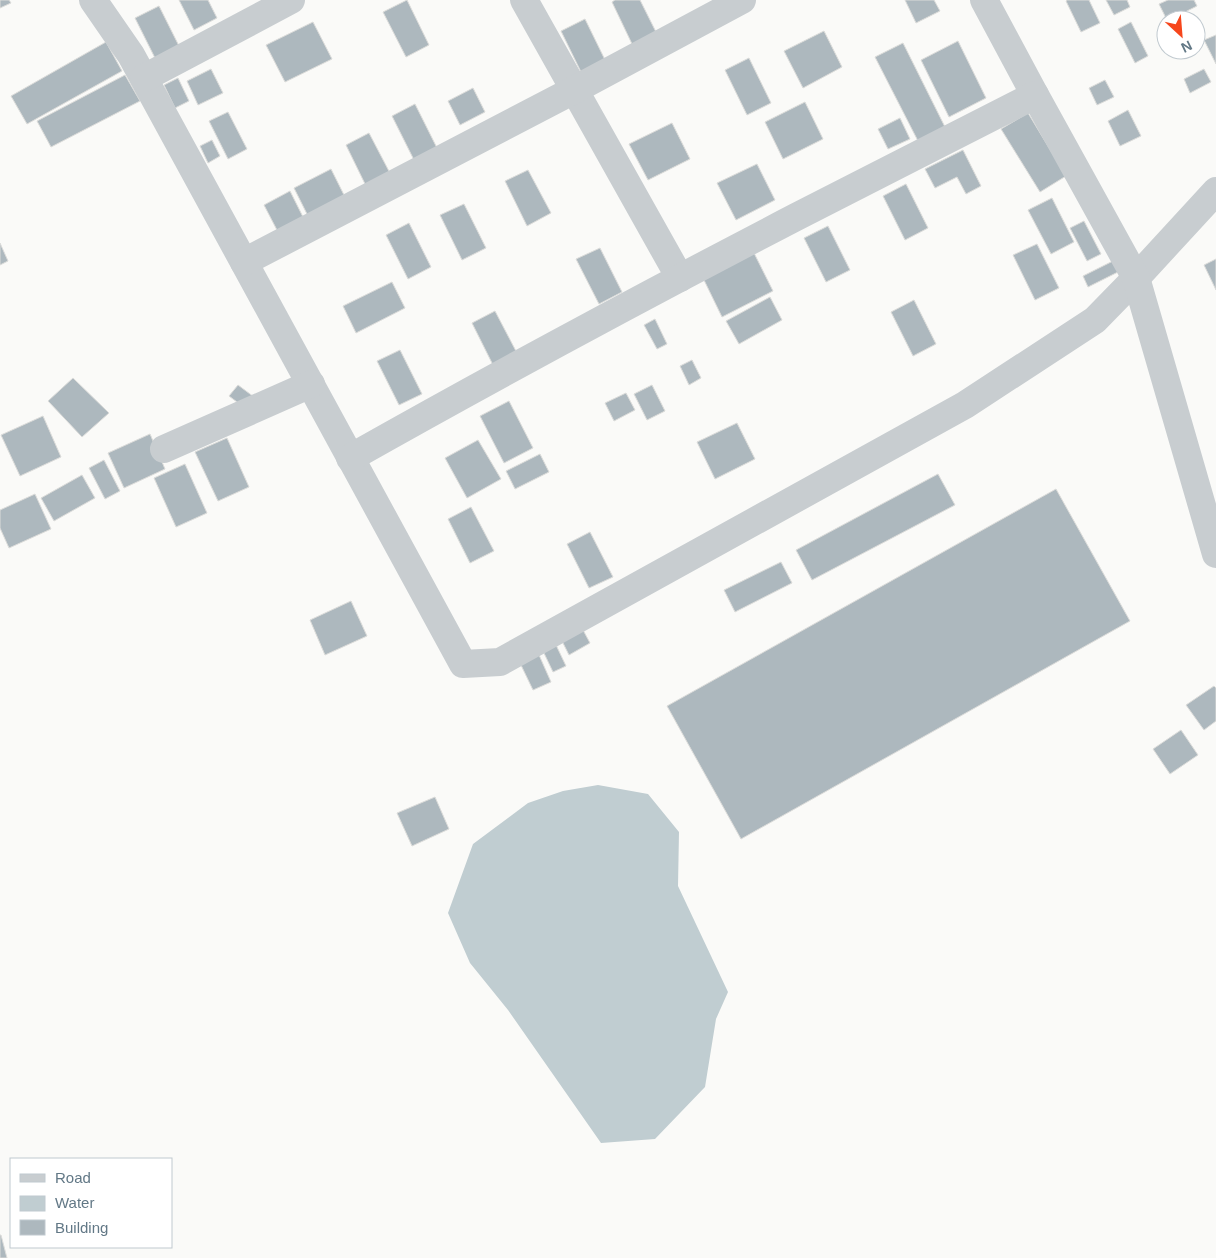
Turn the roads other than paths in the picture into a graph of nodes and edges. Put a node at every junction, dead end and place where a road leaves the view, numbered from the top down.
1 (93, 0) edge
2 (291, 0) edge
3 (524, 0) edge
4 (742, 0) edge
5 (984, 0) edge
6 (144, 78) junction
7 (574, 90) junction
8 (1036, 95) junction
9 (1216, 191) edge
10 (244, 262) junction
11 (680, 278) junction
12 (1136, 278) junction
13 (311, 384) junction
14 (164, 449) dead end
15 (350, 458) junction
16 (1216, 554) edge

1 - 6 street
2 - 6 street
3 - 7 street
4 - 7 street
5 - 8 street
6 - 10 street
7 - 10 street
7 - 11 street
8 - 11 street
8 - 12 street
9 - 12 street
10 - 13 street
11 - 15 street
12 - 15 street
12 - 16 street
13 - 14 street
13 - 15 street

